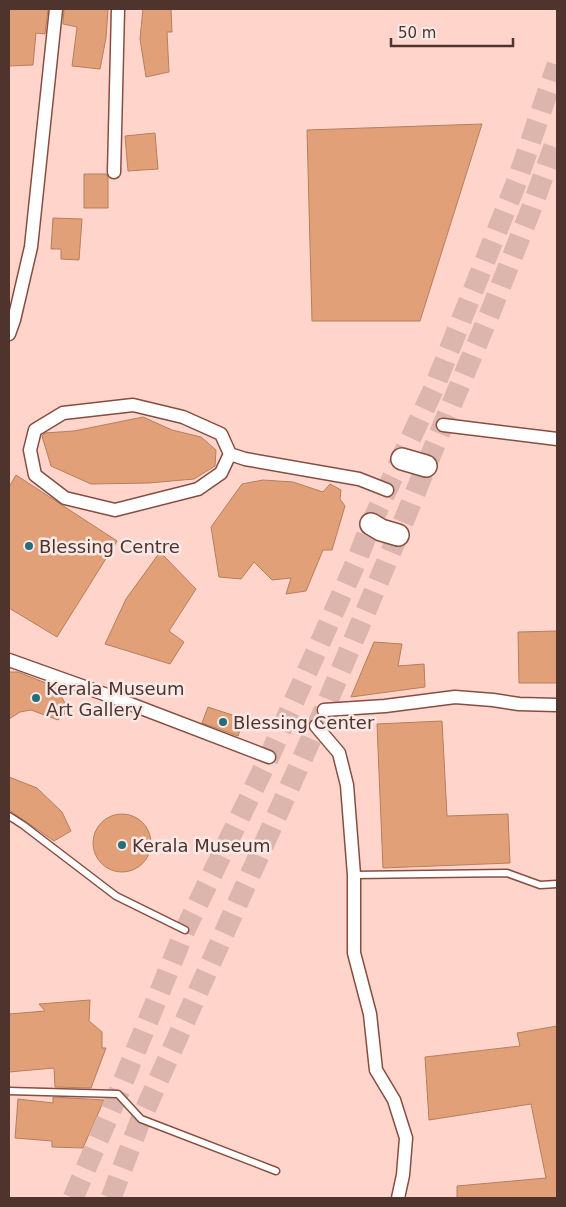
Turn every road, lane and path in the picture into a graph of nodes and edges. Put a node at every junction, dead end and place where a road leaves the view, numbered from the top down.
1 (56, 9) edge
2 (118, 9) edge
3 (114, 172) dead end
4 (9, 334) edge
5 (443, 425) dead end
6 (557, 439) edge
7 (230, 454) junction
8 (402, 459) dead end
9 (426, 466) dead end
10 (387, 490) dead end
11 (371, 524) dead end
12 (398, 535) dead end
13 (9, 660) edge
14 (557, 705) edge
15 (324, 710) dead end
16 (316, 726) dead end
17 (269, 757) dead end
18 (9, 816) edge
19 (354, 875) junction
20 (557, 884) edge
21 (185, 930) dead end
22 (9, 1091) edge
23 (276, 1171) dead end
24 (398, 1198) edge

1 - 4 street
2 - 3 street
5 - 6 street
7 - 7 street
7 - 10 street
8 - 9 highway
11 - 12 highway
13 - 17 street
14 - 15 street
16 - 19 street
18 - 21 lane
19 - 20 lane
19 - 24 street
22 - 23 lane

